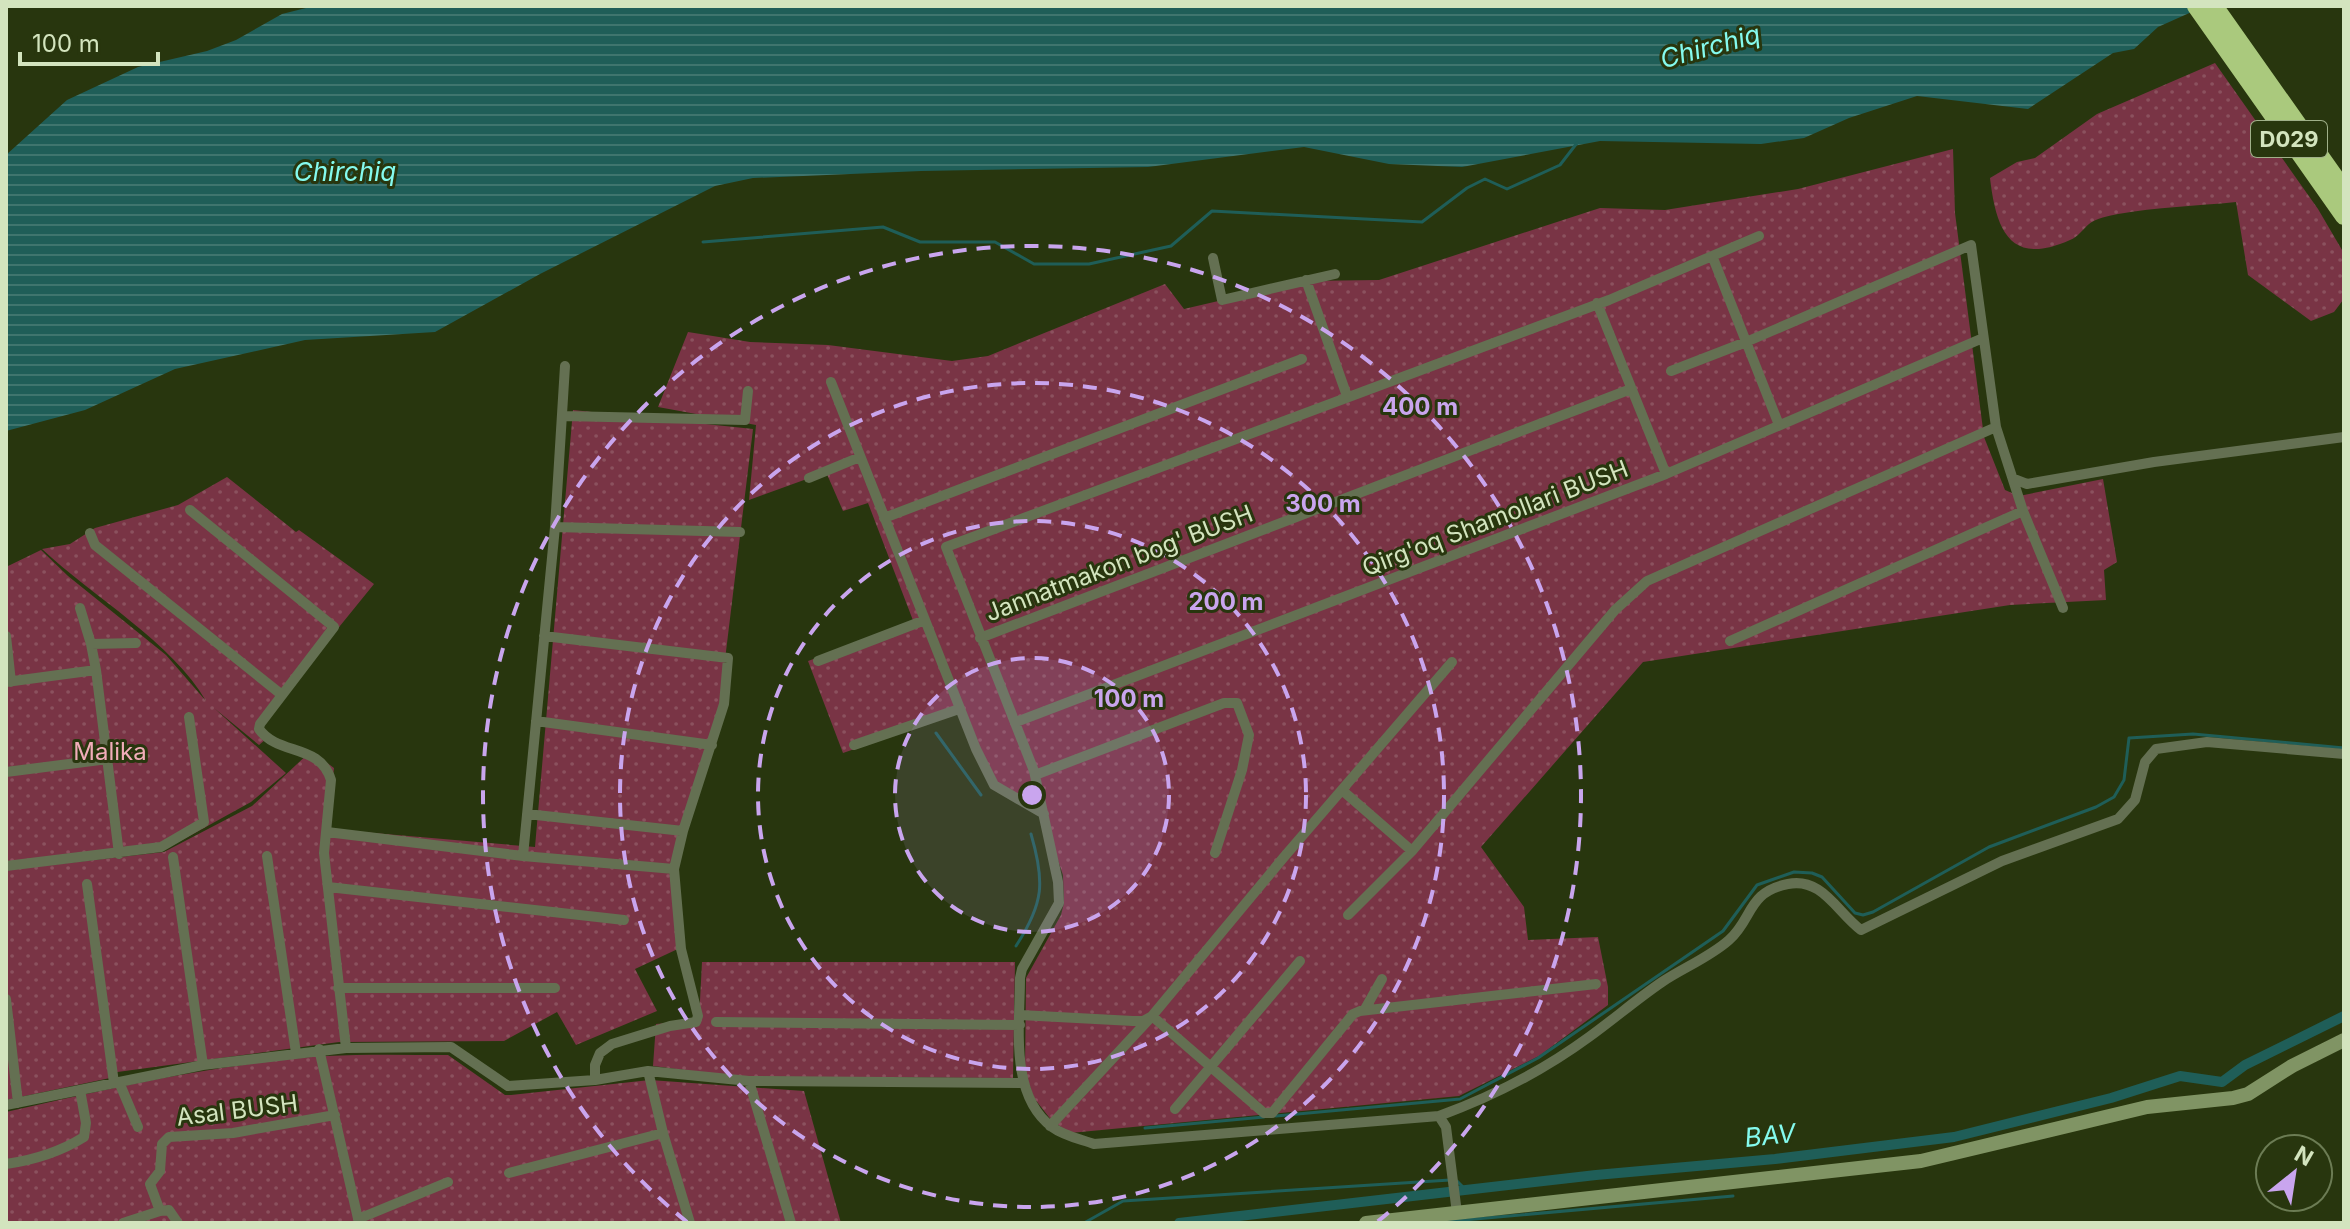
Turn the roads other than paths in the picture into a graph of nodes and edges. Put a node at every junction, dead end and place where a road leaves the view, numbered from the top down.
1 (2196, 6) edge
2 (2214, 6) edge
3 (2240, 57) junction
4 (2344, 190) edge
5 (2344, 216) edge
6 (1759, 236) dead end
7 (1213, 258) dead end
8 (1713, 258) junction
9 (1335, 274) dead end
10 (1306, 280) junction
11 (1597, 303) junction
12 (1983, 338) junction
13 (1746, 342) junction
14 (1302, 359) dead end
15 (565, 366) dead end
16 (1671, 371) dead end
17 (831, 382) dead end
18 (1631, 389) junction
19 (748, 391) dead end
20 (1347, 396) junction
21 (563, 416) junction
22 (1779, 425) junction
23 (1996, 427) junction
24 (2344, 437) edge
25 (860, 457) junction
26 (1666, 474) junction
27 (809, 478) dead end
28 (2014, 479) junction
29 (190, 510) dead end
30 (2023, 511) junction
31 (884, 518) junction
32 (555, 527) junction
33 (740, 532) dead end
34 (90, 533) dead end
35 (80, 608) dead end
36 (2063, 608) dead end
37 (925, 620) junction
38 (6, 636) edge
39 (544, 636) junction
40 (980, 638) junction
41 (1730, 641) dead end
42 (136, 643) dead end
43 (91, 644) junction
44 (818, 661) dead end
45 (1452, 662) dead end
46 (96, 670) junction
47 (9, 682) edge
48 (282, 695) junction
49 (959, 709) junction
50 (189, 717) dead end
51 (536, 721) junction
52 (1016, 722) junction
53 (712, 745) junction
54 (854, 745) dead end
55 (2344, 754) edge
56 (108, 759) junction
57 (6, 772) edge
58 (1035, 775) junction
59 (1343, 791) junction
60 (527, 814) junction
61 (1044, 814) junction
62 (683, 831) junction
63 (327, 832) junction
64 (1412, 851) junction
65 (1215, 853) dead end
66 (119, 854) junction
67 (267, 856) dead end
68 (523, 856) junction
69 (173, 857) dead end
70 (6, 866) edge
71 (674, 869) junction
72 (87, 884) dead end
73 (328, 887) junction
74 (1348, 915) dead end
75 (624, 920) dead end
76 (1300, 961) dead end
77 (1382, 979) dead end
78 (1596, 984) dead end
79 (338, 988) junction
80 (555, 988) dead end
81 (6, 999) edge
82 (1365, 1009) junction
83 (1152, 1016) junction
84 (1020, 1020) junction
85 (716, 1022) dead end
86 (2344, 1040) edge
87 (346, 1048) junction
88 (319, 1049) junction
89 (296, 1053) junction
90 (203, 1065) junction
91 (1210, 1068) junction
92 (648, 1071) junction
93 (595, 1080) junction
94 (749, 1081) junction
95 (116, 1082) junction
96 (1023, 1083) junction
97 (80, 1090) junction
98 (18, 1103) junction
99 (6, 1105) edge
100 (1175, 1109) dead end
101 (1272, 1113) junction
102 (335, 1115) junction
103 (1439, 1116) junction
104 (1050, 1126) junction
105 (138, 1127) dead end
106 (1273, 1129) junction
107 (663, 1133) junction
108 (6, 1164) edge
109 (509, 1173) dead end
110 (448, 1182) dead end
111 (1456, 1208) junction
112 (160, 1211) junction
113 (359, 1221) edge
114 (123, 1223) edge
115 (178, 1223) edge
116 (690, 1223) edge
117 (791, 1223) edge
118 (1366, 1223) edge

1 - 3 highway, D029
2 - 3 highway, D029
3 - 4 highway, D029
3 - 5 highway, D029
6 - 8 street
7 - 10 street
8 - 11 street
8 - 13 street
9 - 10 street
10 - 20 street
11 - 18 street
11 - 20 street
12 - 13 street
12 - 22 street, Qirg'oq Shamollari BUSH
12 - 23 street
13 - 16 street
13 - 22 street
14 - 31 street
15 - 21 street
17 - 25 street
18 - 26 street
18 - 40 street, Jannatmakon bog' BUSH
19 - 21 street
20 - 40 street
21 - 32 street
22 - 26 street, Qirg'oq Shamollari BUSH
23 - 28 street
23 - 64 street
24 - 28 street
25 - 27 street
25 - 31 street
26 - 52 street, Qirg'oq Shamollari BUSH
28 - 30 street
29 - 48 street
30 - 36 street
30 - 41 street
31 - 37 street
32 - 33 street
32 - 39 street
34 - 48 street
35 - 43 street
37 - 44 street
37 - 49 street
38 - 47 street
39 - 51 street
39 - 53 street
40 - 52 street
42 - 43 street
43 - 46 street
45 - 59 street
46 - 47 street
46 - 56 street
48 - 63 street
49 - 54 street
49 - 61 street
50 - 66 street
51 - 53 street
51 - 60 street
52 - 58 street
53 - 62 street
55 - 103 street
56 - 57 street
56 - 66 street
58 - 61 street
58 - 65 street
59 - 64 street
59 - 83 street
60 - 62 street
60 - 68 street
61 - 84 street
62 - 71 street
63 - 68 street
63 - 73 street
64 - 74 street
66 - 70 street
67 - 89 street
68 - 71 street
69 - 90 street
71 - 93 street
72 - 95 street
73 - 75 street
73 - 79 street
76 - 91 street
77 - 82 street
78 - 82 street
79 - 80 street
79 - 87 street
81 - 98 street
82 - 101 street
83 - 84 street
83 - 91 street
83 - 104 street
84 - 85 street
84 - 96 street
86 - 111 street
87 - 88 street
87 - 93 street
88 - 89 street
88 - 102 street
89 - 90 street
90 - 95 street
91 - 100 street
91 - 101 street
92 - 93 street
92 - 94 street
92 - 107 street
94 - 96 street
94 - 117 street
95 - 97 street
95 - 105 street
96 - 104 street
97 - 98 street
97 - 108 street
98 - 99 street
101 - 106 street
102 - 112 street, Asal BUSH
102 - 113 street
103 - 106 street
103 - 111 street
104 - 106 street
107 - 109 street
107 - 116 street
110 - 113 street
111 - 118 street
112 - 114 street
112 - 115 street

